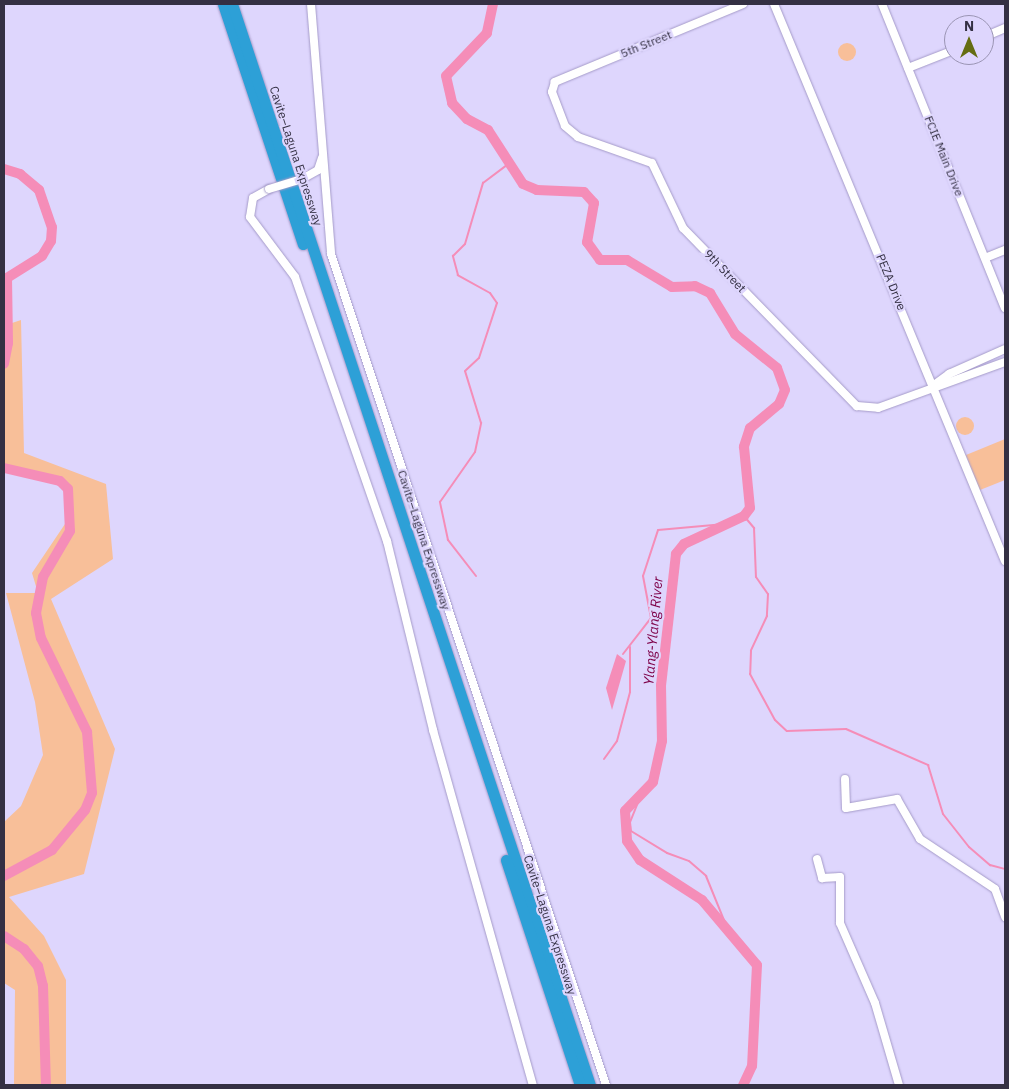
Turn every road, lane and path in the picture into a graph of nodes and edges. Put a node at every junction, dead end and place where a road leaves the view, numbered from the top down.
1 (223, 4) edge
2 (232, 4) edge
3 (311, 4) edge
4 (743, 4) edge
5 (774, 4) edge
6 (882, 4) edge
7 (944, 54) edge
8 (908, 68) junction
9 (552, 87) joint
10 (323, 136) junction
11 (1005, 250) edge
12 (985, 258) junction
13 (1005, 308) edge
14 (1005, 349) edge
15 (1005, 362) edge
16 (934, 386) junction
17 (1005, 561) edge
18 (845, 780) dead end
19 (817, 859) dead end
20 (1005, 917) edge
21 (533, 1085) edge
22 (580, 1085) edge
23 (590, 1085) edge
24 (606, 1085) edge
25 (899, 1085) edge

1 - 22 highway, Cavite–Laguna Expressway
2 - 23 highway, Cavite–Laguna Expressway
3 - 10 street
4 - 9 street, 5th Street
5 - 16 street, PEZA Drive
6 - 8 street, FCIE Main Drive
7 - 8 street
8 - 12 street, FCIE Main Drive
9 - 16 street, 9th Street
10 - 21 street, bridge
10 - 24 street
11 - 12 street
12 - 13 street, FCIE Main Drive
14 - 16 street, 9th Street
15 - 16 street, 9th Street
16 - 17 street, PEZA Drive
18 - 20 street
19 - 25 street

